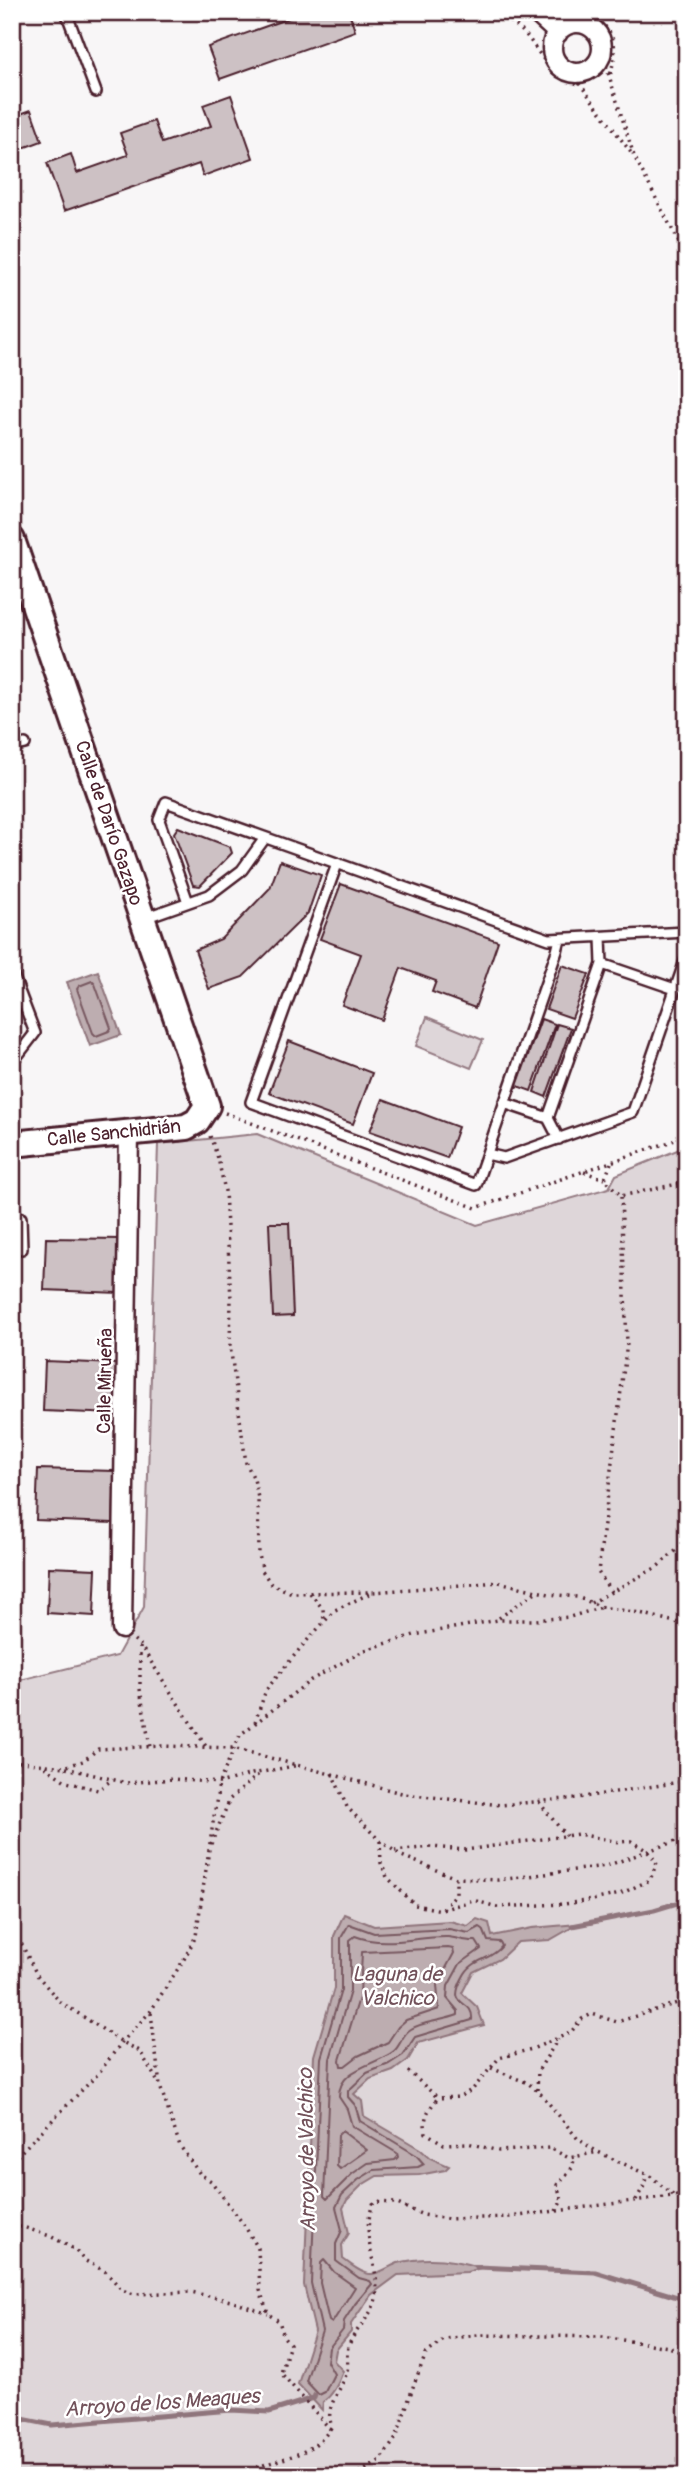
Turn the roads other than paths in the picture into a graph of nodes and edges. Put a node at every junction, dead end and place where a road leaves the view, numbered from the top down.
1 (66, 12) edge
2 (536, 12) edge
3 (558, 33) junction
4 (96, 92) dead end
5 (14, 553) edge
6 (25, 744) dead end
7 (12, 747) edge
8 (265, 838) junction
9 (337, 864) junction
10 (188, 902) junction
11 (142, 918) junction
12 (687, 932) edge
13 (601, 937) junction
14 (560, 939) junction
15 (687, 955) edge
16 (602, 964) junction
17 (12, 972) edge
18 (675, 989) junction
19 (16, 993) edge
20 (12, 1056) edge
21 (504, 1103) junction
22 (207, 1106) joint
23 (548, 1118) junction
24 (129, 1133) junction
25 (559, 1139) junction
26 (12, 1144) edge
27 (486, 1154) junction
28 (12, 1214) edge
29 (22, 1249) dead end
30 (122, 1629) dead end

1 - 4 lane
2 - 3 street
3 - 3 street
5 - 11 street, Calle de Darío Gazapo
6 - 7 lane
8 - 9 lane
8 - 10 lane
8 - 10 lane
9 - 14 lane
9 - 27 lane
10 - 11 lane
11 - 22 street, Calle de Darío Gazapo
12 - 13 lane
13 - 14 lane
13 - 16 lane
14 - 21 lane
15 - 18 lane
16 - 18 lane
16 - 23 lane
17 - 19 lane
18 - 25 lane
19 - 20 lane
21 - 23 lane
21 - 27 lane
22 - 24 street, Calle Sanchidrián
23 - 25 lane
24 - 26 street, Calle Sanchidrián
24 - 30 street, Calle Mirueña
25 - 27 lane
28 - 29 lane

